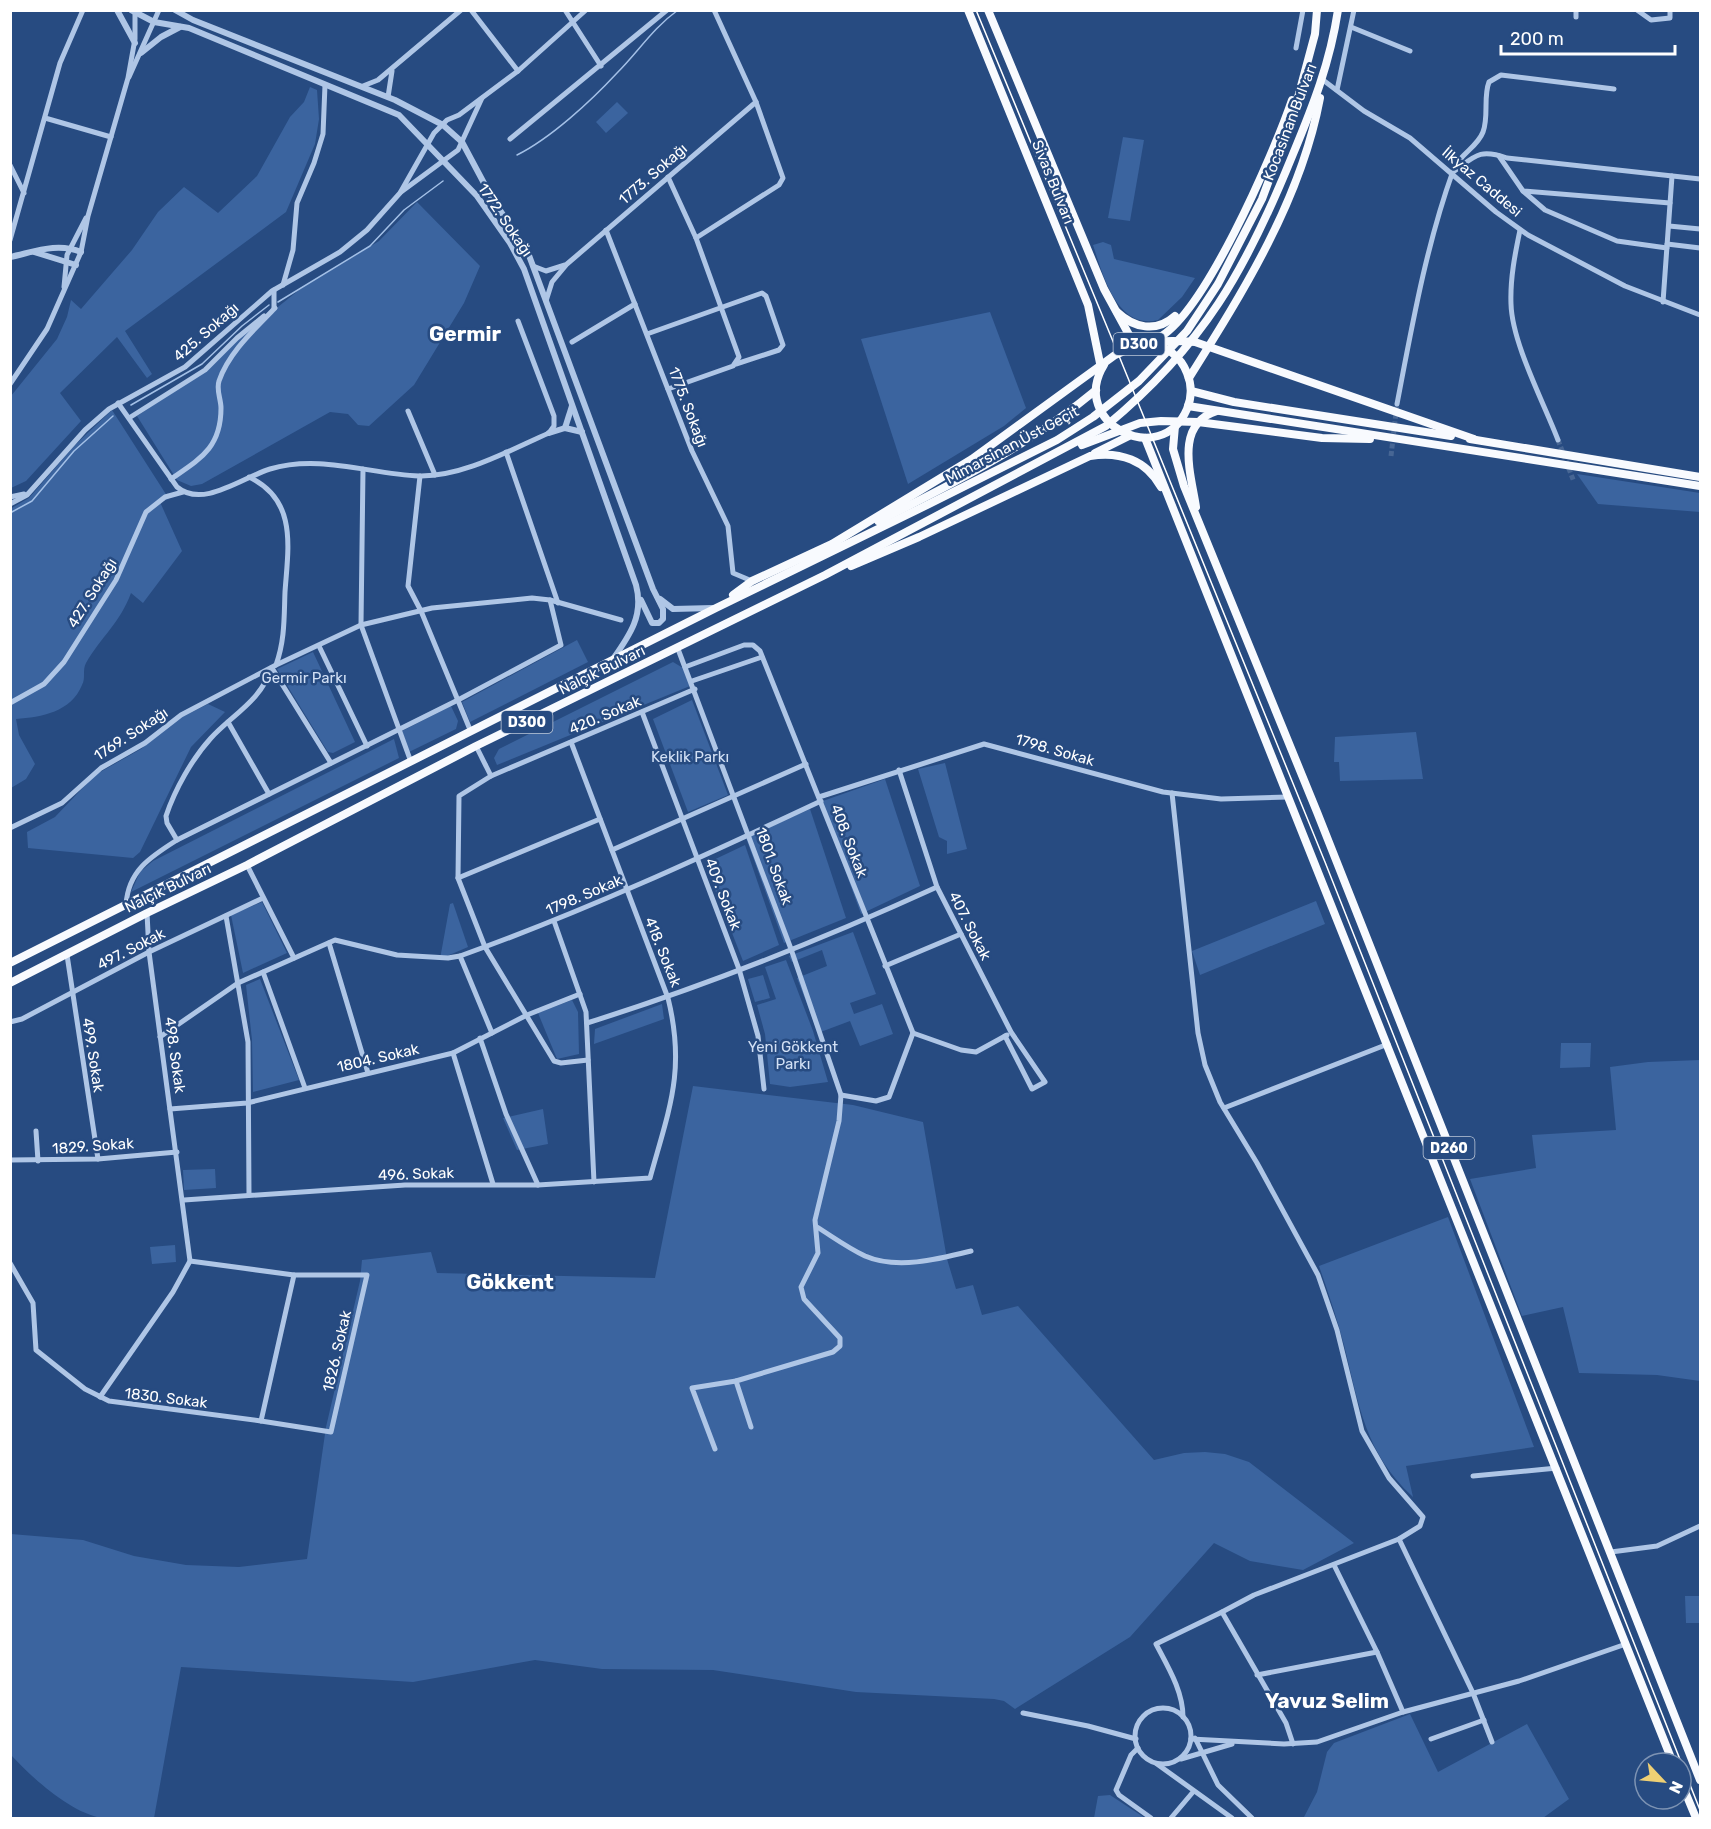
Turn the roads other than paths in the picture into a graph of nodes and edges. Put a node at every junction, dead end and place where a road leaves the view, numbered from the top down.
1 (83, 10) edge
2 (117, 10) edge
3 (159, 10) edge
4 (461, 10) edge
5 (471, 10) edge
6 (565, 10) edge
7 (586, 10) edge
8 (652, 10) edge
9 (666, 10) edge
10 (714, 10) edge
11 (968, 10) edge
12 (988, 10) edge
13 (1303, 10) edge
14 (1317, 10) edge
15 (1338, 10) edge
16 (1354, 10) edge
17 (1637, 10) edge
18 (1670, 10) edge
19 (133, 11) edge
20 (178, 11) edge
21 (657, 18) junction
22 (154, 22) junction
23 (573, 22) junction
24 (181, 27) junction
25 (1351, 27) junction
26 (1315, 34) junction
27 (135, 44) junction
28 (1296, 48) dead end
29 (1410, 51) dead end
30 (141, 53) junction
31 (601, 66) junction
32 (392, 69) junction
33 (518, 71) junction
34 (128, 78) junction
35 (1323, 80) junction
36 (325, 85) junction
37 (363, 86) junction
38 (1614, 89) dead end
39 (1337, 90) junction
40 (483, 96) junction
41 (388, 97) junction
42 (756, 102) junction
43 (45, 118) junction
44 (443, 125) junction
45 (111, 137) junction
46 (510, 139) dead end
47 (462, 142) junction
48 (427, 143) junction
49 (1499, 155) junction
50 (444, 161) junction
51 (10, 165) edge
52 (1452, 173) junction
53 (1672, 176) junction
54 (668, 177) junction
55 (1701, 179) edge
56 (1523, 191) junction
57 (24, 193) junction
58 (400, 193) junction
59 (1670, 203) junction
60 (1272, 207) joint
61 (88, 216) junction
62 (1669, 226) junction
63 (1701, 229) edge
64 (606, 230) junction
65 (1520, 230) junction
66 (696, 238) junction
67 (10, 240) edge
68 (1667, 246) junction
69 (70, 248) junction
70 (1701, 248) edge
71 (34, 252) junction
72 (81, 252) junction
73 (10, 257) edge
74 (66, 262) junction
75 (567, 264) junction
76 (76, 265) junction
77 (533, 266) junction
78 (283, 285) junction
79 (64, 289) junction
80 (274, 290) junction
81 (1199, 293) junction
82 (546, 301) junction
83 (1664, 302) junction
84 (635, 304) junction
85 (1111, 304) junction
86 (721, 306) junction
87 (275, 308) junction
88 (1701, 315) edge
89 (518, 321) dead end
90 (647, 334) junction
91 (572, 342) dead end
92 (1144, 343) junction
93 (1134, 344) junction
94 (736, 364) junction
95 (1101, 368) junction
96 (1189, 378) junction
97 (10, 384) edge
98 (668, 389) junction
99 (1096, 390) junction
100 (1191, 391) junction
101 (118, 403) junction
102 (1397, 404) tunnel mouth
103 (572, 406) junction
104 (1188, 406) junction
105 (408, 411) dead end
106 (1219, 411) junction
107 (129, 418) junction
108 (1175, 426) junction
109 (565, 428) junction
110 (582, 432) junction
111 (549, 433) junction
112 (1129, 436) junction
113 (1145, 438) junction
114 (1401, 440) junction
115 (1474, 440) junction
116 (1558, 440) tunnel mouth
117 (506, 452) junction
118 (1087, 457) junction
119 (1043, 462) junction
120 (363, 469) junction
121 (435, 475) junction
122 (420, 476) junction
123 (249, 477) junction
124 (1701, 477) edge
125 (171, 479) junction
126 (1701, 486) edge
127 (31, 491) junction
128 (183, 492) junction
129 (10, 498) edge
130 (10, 504) edge
131 (919, 509) joint
132 (1197, 516) junction
133 (1178, 518) junction
134 (832, 544) junction
135 (825, 575) junction
136 (752, 581) junction
137 (639, 597) junction
138 (657, 597) junction
139 (549, 600) junction
140 (558, 603) junction
141 (716, 608) junction
142 (421, 611) junction
143 (621, 620) dead end
144 (361, 625) junction
145 (319, 646) junction
146 (678, 649) junction
147 (762, 657) junction
148 (610, 663) junction
149 (274, 666) junction
150 (686, 667) junction
151 (692, 681) junction
152 (695, 689) junction
153 (458, 700) junction
154 (10, 704) edge
155 (642, 712) junction
156 (228, 722) junction
157 (400, 729) junction
158 (471, 732) junction
159 (571, 742) junction
160 (367, 746) junction
161 (476, 746) junction
162 (411, 762) junction
163 (331, 763) junction
164 (806, 764) junction
165 (899, 770) junction
166 (491, 776) junction
167 (1172, 793) junction
168 (269, 794) junction
169 (735, 796) junction
170 (1290, 797) junction
171 (820, 799) junction
172 (600, 819) junction
173 (682, 820) junction
174 (10, 828) edge
175 (750, 835) junction
176 (177, 840) junction
177 (612, 850) junction
178 (697, 860) junction
179 (247, 866) junction
180 (458, 878) junction
181 (937, 887) junction
182 (625, 890) junction
183 (263, 898) junction
184 (126, 905) junction
185 (147, 913) junction
186 (226, 916) junction
187 (867, 919) junction
188 (554, 921) junction
189 (961, 934) junction
190 (329, 943) junction
191 (485, 947) junction
192 (791, 949) junction
193 (149, 952) junction
194 (67, 955) junction
195 (460, 956) junction
196 (294, 958) junction
197 (10, 963) edge
198 (885, 966) junction
199 (739, 969) junction
200 (263, 972) junction
201 (10, 982) edge
202 (238, 983) junction
203 (71, 994) junction
204 (580, 994) junction
205 (668, 998) junction
206 (527, 1015) junction
207 (10, 1022) edge
208 (587, 1023) junction
209 (1011, 1032) junction
210 (492, 1033) junction
211 (913, 1033) junction
212 (1005, 1036) junction
213 (160, 1037) junction
214 (480, 1038) junction
215 (1388, 1044) junction
216 (453, 1053) junction
217 (588, 1060) junction
218 (368, 1073) junction
219 (305, 1088) junction
220 (764, 1089) dead end
221 (841, 1095) junction
222 (247, 1103) junction
223 (1224, 1108) junction
224 (170, 1109) junction
225 (36, 1131) dead end
226 (177, 1152) junction
227 (98, 1159) junction
228 (10, 1160) edge
229 (38, 1161) junction
230 (650, 1178) joint
231 (594, 1182) junction
232 (493, 1184) junction
233 (538, 1185) junction
234 (249, 1195) junction
235 (184, 1200) junction
236 (817, 1227) junction
237 (971, 1251) dead end
238 (190, 1261) junction
239 (10, 1263) edge
240 (294, 1275) junction
241 (736, 1381) junction
242 (99, 1397) junction
243 (261, 1421) junction
244 (751, 1427) dead end
245 (331, 1432) joint
246 (715, 1449) dead end
247 (1557, 1468) junction
248 (1473, 1476) dead end
249 (1701, 1526) edge
250 (1399, 1539) junction
251 (1611, 1552) junction
252 (1334, 1564) junction
253 (1222, 1612) junction
254 (1626, 1644) junction
255 (1377, 1652) junction
256 (1257, 1675) junction
257 (1473, 1693) junction
258 (1403, 1712) junction
259 (1023, 1713) dead end
260 (1183, 1717) junction
261 (1484, 1720) junction
262 (1431, 1738) dead end
263 (1136, 1739) junction
264 (1194, 1739) junction
265 (1492, 1742) dead end
266 (1236, 1743) junction
267 (1293, 1744) junction
268 (1138, 1748) junction
269 (1668, 1751) edge
270 (1204, 1754) junction
271 (1179, 1759) junction
272 (1156, 1763) junction
273 (1701, 1780) edge
274 (1192, 1792) junction
275 (1151, 1818) edge
276 (1171, 1818) edge
277 (1232, 1818) edge
278 (1252, 1818) edge

1 - 43 street
2 - 27 street
3 - 22 street
4 - 32 street
5 - 33 street
6 - 23 street
7 - 23 street, 425. Sokağı
8 - 21 street
9 - 21 street
10 - 42 street
11 - 95 highway, Sivas Bulvarı
12 - 85 highway, Sivas Bulvarı
13 - 28 street
14 - 26 highway
15 - 35 highway, Kocasinan Bulvarı
16 - 25 street
17 - 18 street
19 - 22 street, 1772. Sokağı
19 - 27 street
20 - 37 street, 1772. Sokağı
21 - 31 street
22 - 24 street, 1772. Sokağı
22 - 30 street
23 - 31 street
23 - 33 street, 425. Sokağı
24 - 30 street
24 - 36 street, 1772. Sokağı
25 - 29 street
25 - 39 street
26 - 81 highway
26 - 131 highway, Mimarsinan Üst Geçit
27 - 34 street
30 - 34 street
31 - 46 street
32 - 37 street
32 - 41 street
33 - 40 street, 425. Sokağı
34 - 45 street
35 - 39 street, İlkyaz Caddesi
35 - 60 highway, Kocasinan Bulvarı
35 - 96 highway
36 - 48 street, 1772. Sokağı
36 - 78 street
37 - 41 street, 1772. Sokağı
38 - 52 street
39 - 52 street, İlkyaz Caddesi
40 - 44 street, 425. Sokağı
40 - 47 street, 425. Sokağı
41 - 44 street, 1772. Sokağı
42 - 54 street, 1773. Sokağı
42 - 66 street
43 - 45 street
43 - 57 street
44 - 47 street, 1772. Sokağı
44 - 48 street, 425. Sokağı
45 - 61 street
47 - 50 street, 425. Sokağı
47 - 77 street, 1772. Sokağı
48 - 50 street, 1772. Sokağı
48 - 58 street, 425. Sokağı
49 - 52 street
49 - 53 street
49 - 56 street
50 - 58 street, 425. Sokağı
50 - 103 street, 1772. Sokağı
51 - 57 street
52 - 65 street, İlkyaz Caddesi
52 - 102 street
53 - 55 street
53 - 59 street
54 - 64 street, 1773. Sokağı
54 - 66 street
56 - 59 street
56 - 68 street
57 - 67 street
58 - 78 street, 425. Sokağı
59 - 62 street
60 - 119 highway, Mimarsinan Üst Geçit
61 - 69 street
61 - 72 street
62 - 63 street
62 - 68 street
64 - 75 street, 1773. Sokağı
64 - 84 street, 1775. Sokağı
65 - 83 street, İlkyaz Caddesi
65 - 116 street
66 - 86 street
68 - 70 street
68 - 83 street
69 - 71 street
69 - 72 street
69 - 74 street
71 - 73 street
71 - 74 street
72 - 76 street
74 - 76 street
74 - 79 street
75 - 77 street
75 - 82 street, 1773. Sokağı
76 - 79 street
77 - 82 street, 1772. Sokağı
78 - 80 street, 425. Sokağı
79 - 97 street
80 - 87 street
80 - 101 street, 425. Sokağı
81 - 85 highway
81 - 92 highway
82 - 138 street, 1772. Sokağı
83 - 88 street, İlkyaz Caddesi
84 - 90 street, 1775. Sokağı
84 - 91 street
85 - 93 highway, Sivas Bulvarı
86 - 90 street
86 - 94 street
86 - 94 street
87 - 107 street
87 - 125 street
89 - 111 street
90 - 98 street, 1775. Sokağı
92 - 93 highway
92 - 96 highway
93 - 95 highway
94 - 98 street
95 - 99 highway
96 - 100 highway
98 - 136 street, 1775. Sokağı
99 - 112 highway
99 - 134 highway
100 - 104 highway
100 - 115 highway, D300
101 - 107 street
101 - 127 street, 425. Sokağı
103 - 109 street
103 - 110 street, 1772. Sokağı
104 - 106 highway, D300
104 - 108 highway
105 - 121 street
106 - 114 highway, D300
106 - 132 highway
107 - 125 street
108 - 113 highway
108 - 132 highway
109 - 110 street
109 - 111 street
110 - 137 street, 1772. Sokağı
111 - 117 street
112 - 113 highway
112 - 118 highway
113 - 133 highway
114 - 119 highway, D300
114 - 126 highway, D300
115 - 124 highway, D300
115 - 134 highway, D300
117 - 121 street
117 - 140 street
118 - 133 highway
118 - 135 highway
119 - 135 highway, Nalçık Bulvarı / D300
120 - 122 street
120 - 123 street
120 - 144 street
121 - 122 street
122 - 142 street
123 - 128 street
123 - 149 street
125 - 128 street
127 - 129 street
127 - 130 street
128 - 154 street, 427. Sokağı
131 - 141 highway, Nalçık Bulvarı / D300
132 - 251 highway, D260
133 - 170 highway, D260
134 - 136 highway
135 - 146 highway, Nalçık Bulvarı / D300
136 - 141 highway
137 - 138 street, 1772. Sokağı
137 - 148 street, 1772. Sokağı
138 - 141 street
139 - 140 street, 1769. Sokağı
139 - 142 street, 1769. Sokağı
139 - 153 street
140 - 143 street, 1769. Sokağı
141 - 148 highway, Nalçık Bulvarı / D300
142 - 144 street, 1769. Sokağı
142 - 153 street
144 - 145 street, 1769. Sokağı
144 - 157 street
145 - 149 street, 1769. Sokağı
145 - 160 street
146 - 150 street, 1801. Sokak
146 - 161 highway, Nalçık Bulvarı / D300
147 - 150 street
147 - 151 street
147 - 164 street, 408. Sokak
148 - 158 highway, Nalçık Bulvarı / D300
149 - 156 street
149 - 163 street
149 - 174 street, 1769. Sokağı
150 - 151 street, 1801. Sokak
151 - 152 street, 1801. Sokak
152 - 155 street, 420. Sokak
152 - 169 street, 1801. Sokak
153 - 157 street
153 - 158 street
155 - 159 street, 420. Sokak
155 - 173 street, 409. Sokak
156 - 168 street
156 - 176 street
157 - 160 street
157 - 162 street
158 - 162 highway, Nalçık Bulvarı / D300
159 - 166 street, 420. Sokak
159 - 172 street, 418. Sokak
160 - 163 street
161 - 166 street
161 - 179 highway, Nalçık Bulvarı / D300
162 - 184 highway, Nalçık Bulvarı / D300
163 - 168 street
164 - 169 street
164 - 171 street, 408. Sokak
165 - 167 street, 1798. Sokak
165 - 171 street, 1798. Sokak
165 - 181 street, 407. Sokak
166 - 180 street, 420. Sokak
167 - 170 street, 1798. Sokak
167 - 223 street
168 - 176 street
169 - 173 street
169 - 175 street, 1801. Sokak
170 - 215 highway, D260
171 - 175 street, 1798. Sokak
171 - 187 street, 408. Sokak
172 - 177 street, 418. Sokak
172 - 180 street
173 - 177 street
173 - 178 street, 409. Sokak
175 - 178 street, 1798. Sokak
175 - 192 street, 1801. Sokak
176 - 184 street
177 - 182 street, 418. Sokak
178 - 182 street, 1798. Sokak
178 - 199 street, 409. Sokak
179 - 183 street
179 - 185 highway, Nalçık Bulvarı / D300
180 - 191 street
181 - 187 street
181 - 189 street, 407. Sokak
182 - 188 street, 1798. Sokak
182 - 205 street, 418. Sokak
183 - 186 street, 497. Sokak
183 - 196 street
184 - 197 highway, Nalçık Bulvarı / D300
185 - 193 street, 498. Sokak
185 - 194 highway, Nalçık Bulvarı / D300
186 - 193 street, 497. Sokak
186 - 202 street
187 - 192 street
187 - 198 street, 408. Sokak
188 - 191 street, 1798. Sokak
188 - 204 street
189 - 198 street
189 - 209 street, 407. Sokak
190 - 195 street, 1798. Sokak
190 - 196 street
190 - 218 street
191 - 195 street, 1798. Sokak
191 - 206 street
192 - 199 street
192 - 221 street, 1801. Sokak
193 - 203 street, 497. Sokak
193 - 213 street, 498. Sokak
194 - 201 highway, Nalçık Bulvarı / D300
194 - 203 street, 499. Sokak
195 - 210 street
196 - 200 street
198 - 211 street, 408. Sokak
199 - 205 street
199 - 220 street, 409. Sokak
200 - 202 street
200 - 219 street
202 - 213 street
202 - 222 street
203 - 207 street, 497. Sokak
203 - 227 street, 499. Sokak
204 - 206 street, 1804. Sokak
204 - 208 street
205 - 208 street
205 - 230 street, 418. Sokak
206 - 210 street, 1804. Sokak
206 - 217 street
208 - 217 street
209 - 212 street
209 - 212 street, 407. Sokak
210 - 214 street, 1804. Sokak
211 - 212 street
211 - 221 street
213 - 224 street, 498. Sokak
214 - 216 street, 1804. Sokak
214 - 233 street
215 - 223 street
215 - 247 highway, D260
216 - 218 street, 1804. Sokak
216 - 232 street
217 - 231 street
218 - 219 street, 1804. Sokak
219 - 222 street, 1804. Sokak
221 - 236 street
222 - 224 street, 1804. Sokak
222 - 234 street
223 - 250 street
224 - 226 street, 498. Sokak
225 - 229 street
226 - 227 street, 1829. Sokak
226 - 235 street, 498. Sokak
227 - 229 street, 1829. Sokak
228 - 229 street, 1829. Sokak
230 - 231 street, 496. Sokak
231 - 233 street, 496. Sokak
232 - 233 street, 496. Sokak
232 - 234 street, 496. Sokak
234 - 235 street, 496. Sokak
235 - 238 street, 498. Sokak
236 - 237 street
236 - 241 street
238 - 240 street
238 - 242 street
239 - 242 street, 1830. Sokak
240 - 243 street
240 - 245 street, 1826. Sokak
241 - 244 street
241 - 246 street
242 - 243 street, 1830. Sokak
243 - 245 street, 1830. Sokak
247 - 248 street
247 - 254 highway, D260
249 - 251 street
250 - 252 street
250 - 257 street
251 - 273 highway, D260
252 - 253 street
252 - 255 street
253 - 256 street
253 - 260 street
254 - 257 street
254 - 269 highway, D260
255 - 256 street
255 - 258 street
256 - 267 street
257 - 258 street
257 - 261 street
258 - 267 street
259 - 263 street
260 - 263 street
260 - 264 street
261 - 262 street
261 - 265 street
263 - 268 street
264 - 266 street
264 - 270 street
264 - 271 street
266 - 267 street
266 - 270 street
268 - 272 street
268 - 275 street
270 - 271 street
270 - 278 street
271 - 272 street
272 - 274 street
274 - 276 street
274 - 277 street

